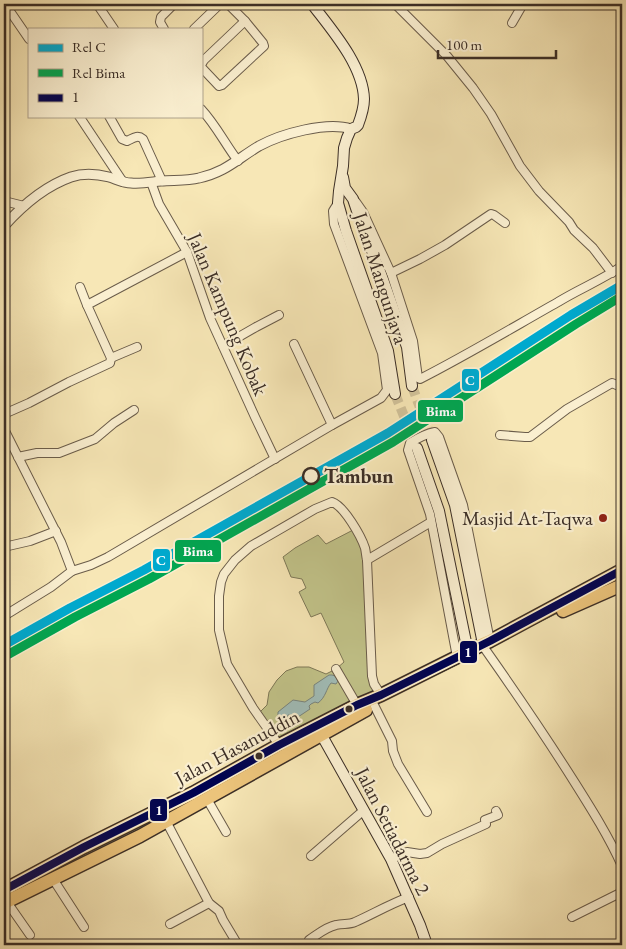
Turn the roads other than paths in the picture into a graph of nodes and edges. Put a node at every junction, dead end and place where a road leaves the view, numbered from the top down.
1 (5, 4) edge
2 (97, 4) edge
3 (174, 4) edge
4 (220, 4) edge
5 (228, 4) edge
6 (312, 4) edge
7 (395, 4) edge
8 (523, 4) edge
9 (245, 21) junction
10 (512, 23) dead end
11 (113, 28) edge
12 (163, 28) edge
13 (195, 28) edge
14 (28, 38) edge
15 (202, 64) edge
16 (202, 67) edge
17 (202, 111) edge
18 (80, 118) edge
19 (110, 118) edge
20 (351, 129) junction
21 (238, 161) junction
22 (342, 173) junction
23 (162, 181) junction
24 (123, 182) junction
25 (151, 182) junction
26 (353, 199) junction
27 (4, 201) edge
28 (338, 203) junction
29 (24, 206) junction
30 (505, 223) dead end
31 (4, 226) edge
32 (187, 252) junction
33 (622, 266) edge
34 (391, 273) junction
35 (612, 273) junction
36 (80, 287) dead end
37 (88, 305) junction
38 (279, 315) dead end
39 (294, 344) dead end
40 (223, 346) junction
41 (137, 347) dead end
42 (111, 358) junction
43 (412, 386) tunnel mouth
44 (622, 388) edge
45 (395, 394) tunnel mouth
46 (134, 410) dead end
47 (4, 414) edge
48 (332, 425) junction
49 (5, 433) edge
50 (500, 436) dead end
51 (432, 440) tunnel mouth
52 (417, 448) tunnel mouth
53 (18, 457) junction
54 (275, 459) junction
55 (431, 522) junction
56 (56, 531) junction
57 (4, 547) edge
58 (367, 560) junction
59 (622, 570) edge
60 (72, 571) junction
61 (622, 584) edge
62 (4, 616) edge
63 (486, 644) junction
64 (463, 654) junction
65 (336, 669) dead end
66 (377, 700) junction
67 (357, 705) junction
68 (322, 734) junction
69 (279, 745) junction
70 (207, 799) junction
71 (364, 810) junction
72 (496, 811) dead end
73 (427, 812) dead end
74 (166, 821) junction
75 (226, 832) dead end
76 (311, 856) dead end
77 (391, 859) junction
78 (622, 866) edge
79 (53, 879) junction
80 (622, 892) edge
81 (408, 897) junction
82 (5, 898) edge
83 (209, 902) junction
84 (572, 917) dead end
85 (170, 924) dead end
86 (84, 927) dead end
87 (30, 935) dead end
88 (309, 940) dead end
89 (238, 945) edge
90 (427, 945) edge

1 - 14 street
2 - 11 street
3 - 12 street
4 - 13 street
5 - 9 street
6 - 20 main road, Jalan Mangunjaya
7 - 35 street
8 - 10 street
9 - 15 street
9 - 16 street
17 - 21 street
18 - 24 street
19 - 23 street
20 - 21 street
20 - 22 main road, Jalan Mangunjaya
21 - 23 street
22 - 26 main road, Jalan Mangunjaya
22 - 28 main road, Jalan Mangunjaya
23 - 25 street
24 - 25 street
24 - 29 street
25 - 32 street, Jalan Kampung Kobak
26 - 34 street
26 - 43 main road, Jalan Mangunjaya
27 - 29 street
28 - 45 main road, Jalan Mangunjaya
28 - 48 street
29 - 31 street
30 - 34 street
32 - 37 street
32 - 40 street, Jalan Kampung Kobak
33 - 35 street
34 - 35 street
36 - 37 street
37 - 42 street
38 - 40 street
39 - 48 street
40 - 54 street, Jalan Kampung Kobak
41 - 42 street
42 - 47 street
44 - 50 street
46 - 53 street
48 - 54 street
49 - 53 street
51 - 63 main road
52 - 64 main road
53 - 56 street
54 - 60 street
55 - 58 street
55 - 63 street
55 - 64 street
56 - 57 street
56 - 60 street
58 - 66 street
58 - 69 street
59 - 63 highway, Jalan Hasanuddin
60 - 62 street
61 - 63 highway, Jalan Hasanuddin
63 - 64 highway, Jalan Hasanuddin
63 - 66 highway, Jalan Hasanuddin
63 - 78 street
64 - 66 highway, Jalan Hasanuddin
65 - 67 street
66 - 67 highway, Jalan Hasanuddin
66 - 68 highway, Jalan Hasanuddin
66 - 73 street
67 - 69 highway, Jalan Hasanuddin
68 - 70 highway, Jalan Hasanuddin
68 - 71 main road, Jalan Setiadarma 2
69 - 82 highway, Jalan Hasanuddin
70 - 74 highway, Jalan Hasanuddin
70 - 75 street
71 - 76 street
71 - 77 main road, Jalan Setiadarma 2
72 - 77 street
74 - 79 highway, Jalan Hasanuddin
74 - 83 street
77 - 81 main road, Jalan Setiadarma 2
79 - 82 highway, Jalan Hasanuddin
79 - 86 street
80 - 84 street
81 - 88 street
81 - 90 main road, Jalan Setiadarma 2
82 - 87 street
83 - 85 street
83 - 89 street

